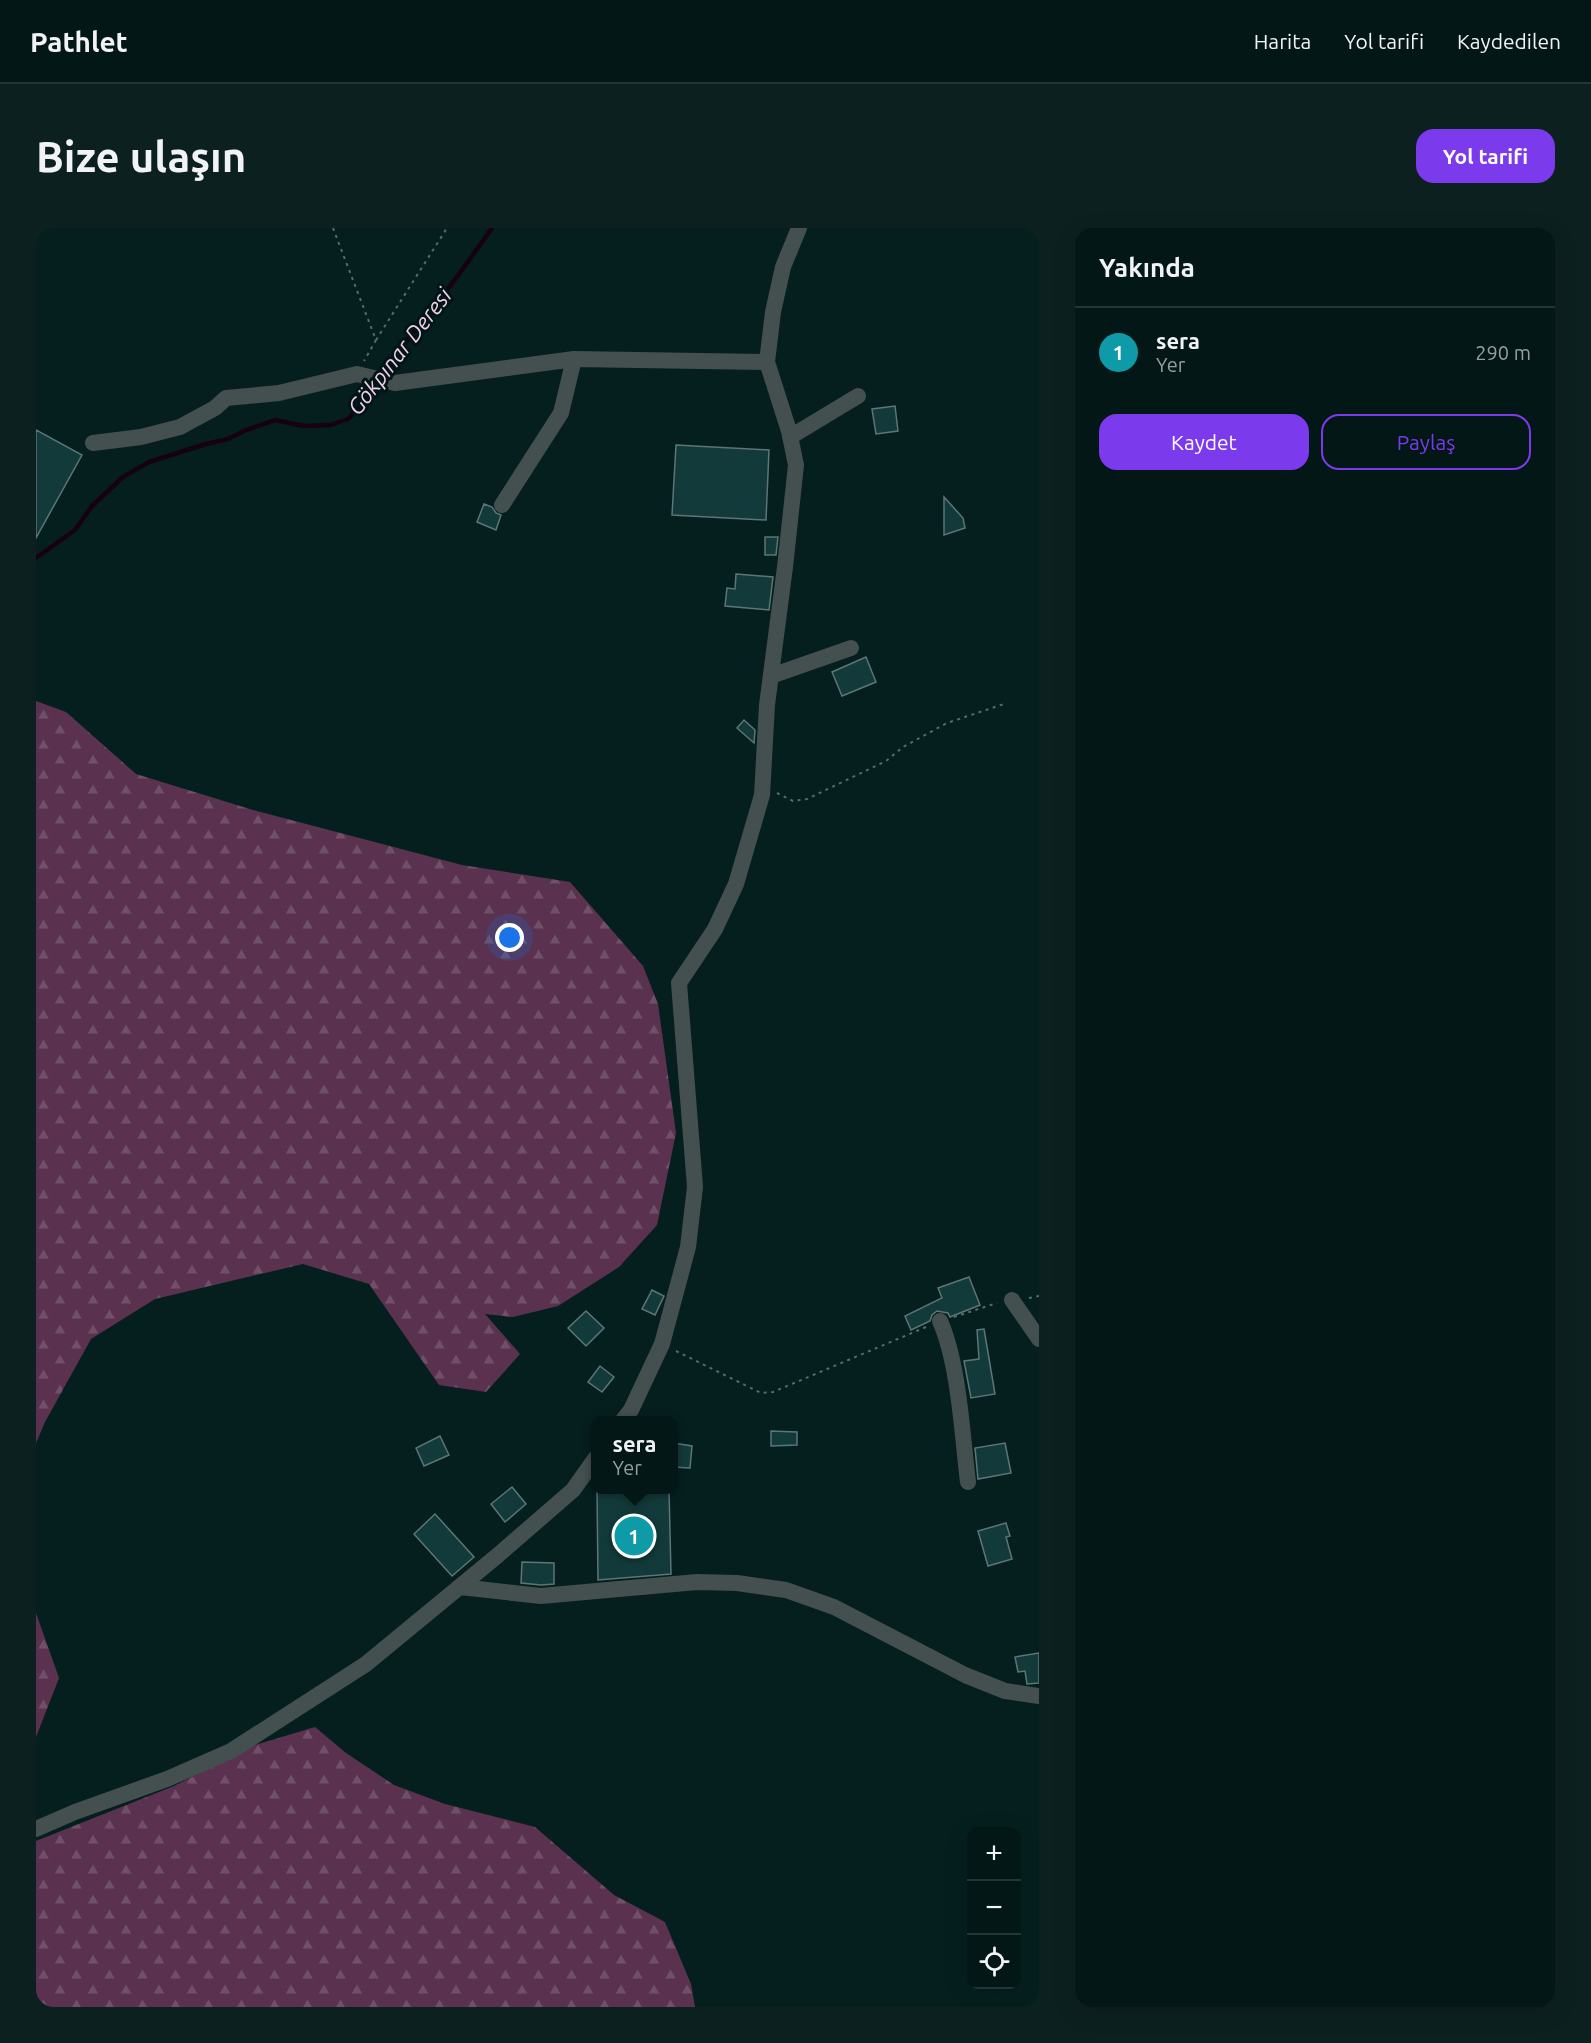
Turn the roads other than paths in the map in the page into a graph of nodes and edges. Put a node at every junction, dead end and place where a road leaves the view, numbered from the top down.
1 (799, 228) edge
2 (574, 359) junction
3 (767, 362) junction
4 (858, 396) dead end
5 (790, 437) junction
6 (93, 443) dead end
7 (502, 505) dead end
8 (851, 648) dead end
9 (771, 676) junction
10 (1012, 1300) road end
11 (940, 1322) road end
12 (1039, 1339) edge
13 (626, 1416) edge
14 (591, 1465) edge
15 (968, 1482) dead end
16 (460, 1587) junction
17 (1039, 1696) edge
18 (36, 1829) edge

1 - 3 street
2 - 3 street
2 - 6 street
2 - 7 street
3 - 5 street
4 - 5 street
5 - 9 street
8 - 9 street
9 - 13 street
10 - 12 street
11 - 15 street
14 - 16 street
16 - 17 street
16 - 18 street

